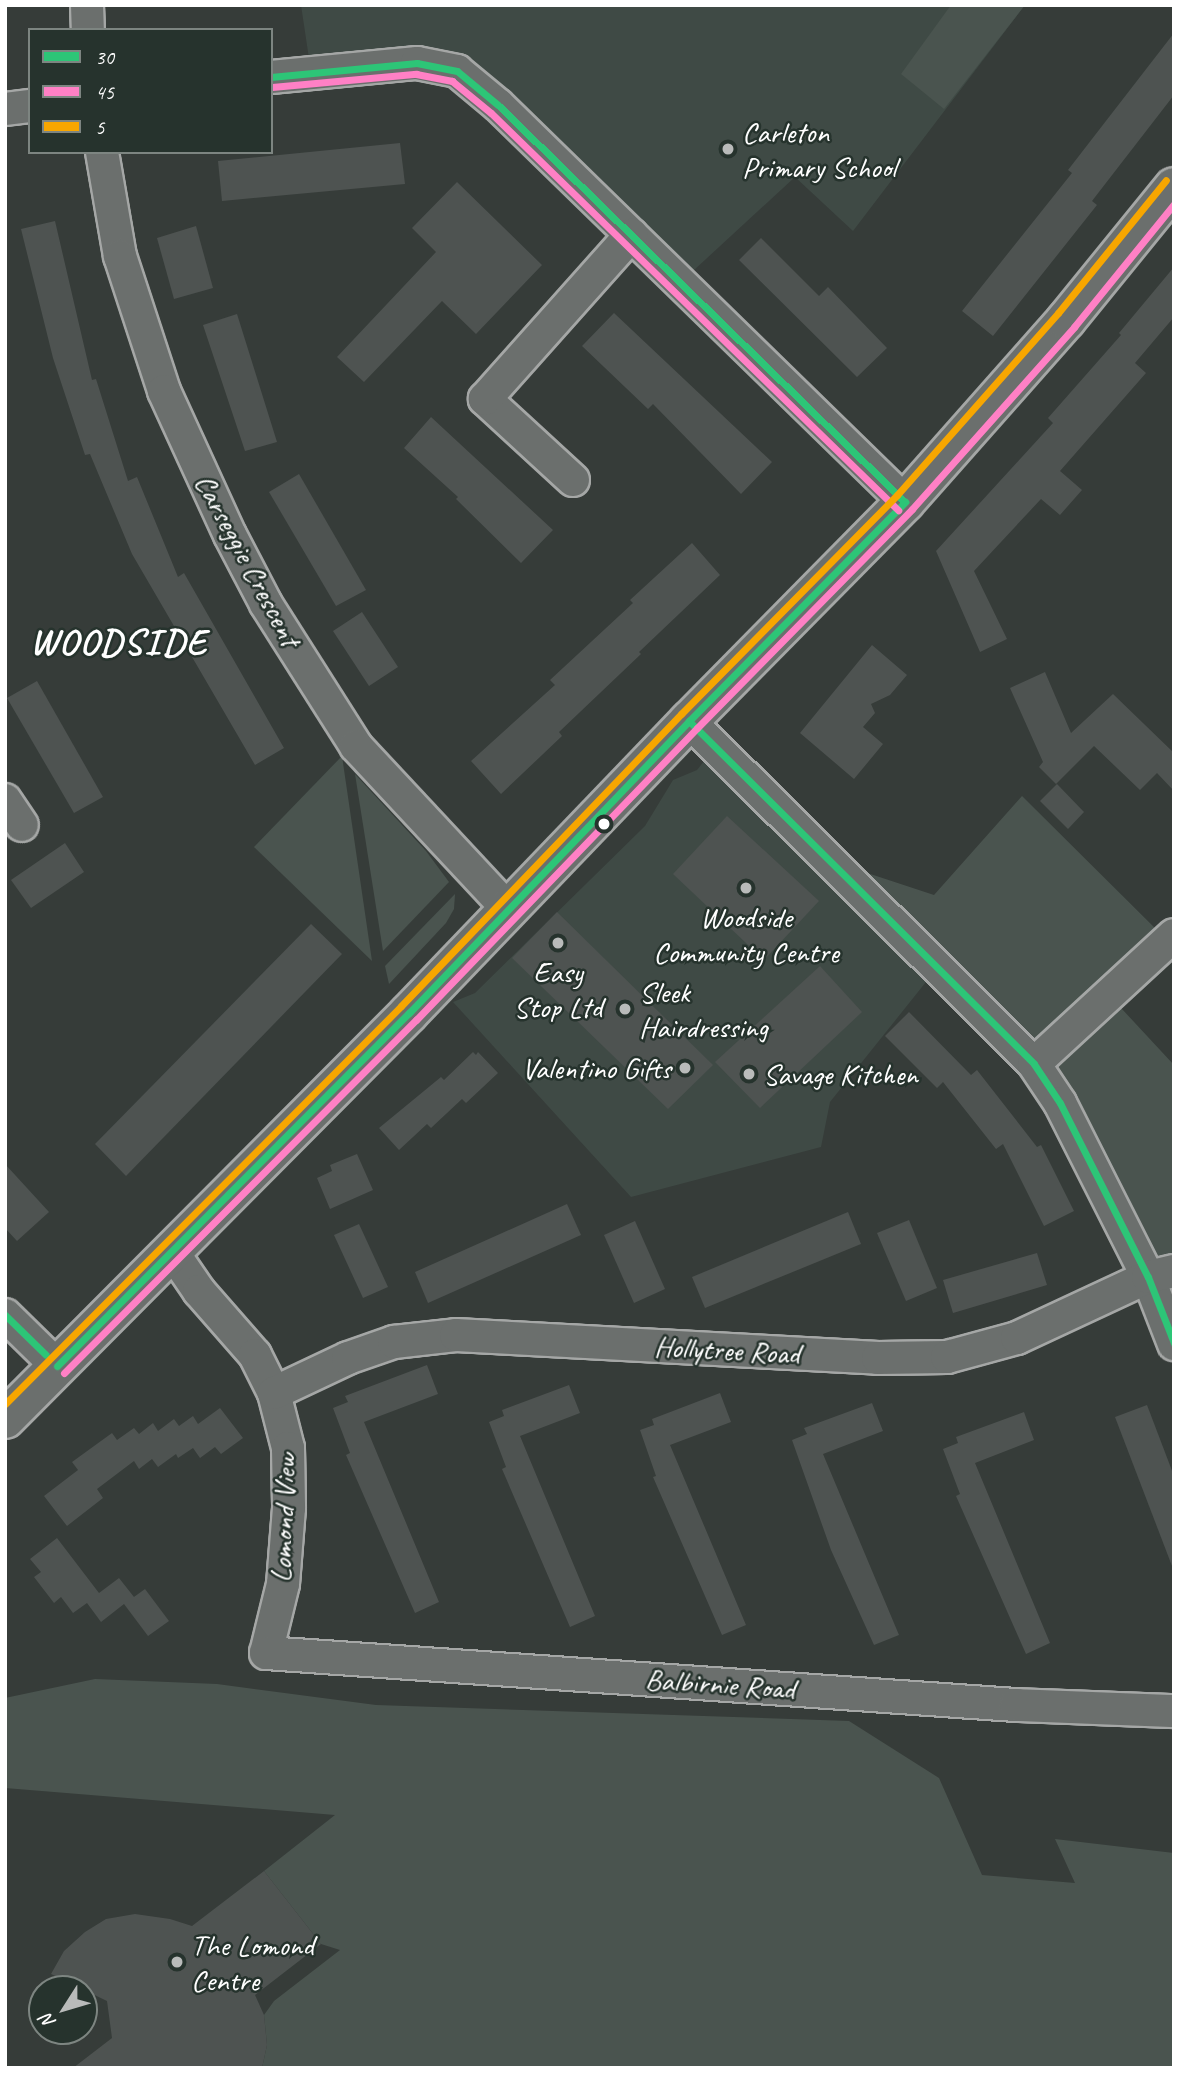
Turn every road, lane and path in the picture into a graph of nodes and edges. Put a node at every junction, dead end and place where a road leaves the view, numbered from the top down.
1 (87, 5) edge
2 (88, 28) edge
3 (273, 77) edge
4 (28, 106) edge
5 (5, 109) edge
6 (102, 154) edge
7 (1174, 187) edge
8 (631, 235) junction
9 (573, 480) dead end
10 (905, 502) junction
11 (689, 720) junction
12 (508, 908) junction
13 (1174, 935) edge
14 (1034, 1064) junction
15 (171, 1250) junction
16 (1161, 1274) edge
17 (5, 1315) edge
18 (1174, 1344) edge
19 (57, 1366) junction
20 (274, 1393) junction
21 (5, 1419) edge
22 (266, 1653) joint
23 (1174, 1711) edge

1 - 2 street
3 - 8 street
4 - 5 street
6 - 12 street, Carseggie Crescent
7 - 10 street
8 - 9 street
8 - 10 street
10 - 11 street
11 - 12 street
11 - 14 street
12 - 15 street
13 - 14 street
14 - 16 street
15 - 19 street
15 - 20 street, Lomond View
16 - 18 street
16 - 20 street, Hollytree Road
17 - 19 street
19 - 21 street
20 - 22 street, Lomond View
22 - 23 street, Balbirnie Road

